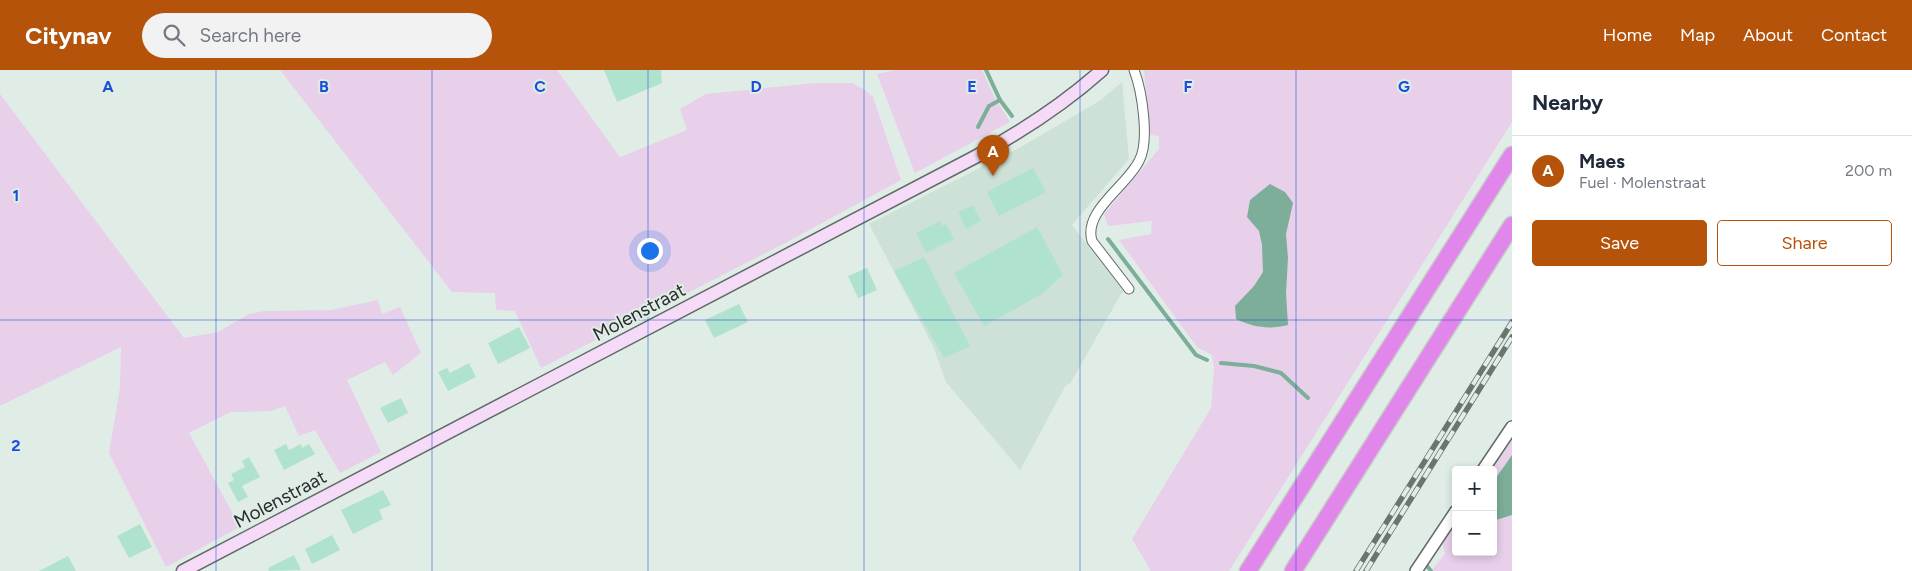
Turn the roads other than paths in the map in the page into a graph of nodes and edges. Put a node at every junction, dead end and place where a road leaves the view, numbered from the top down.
1 (1102, 70) edge
2 (1134, 70) edge
3 (1512, 155) edge
4 (1512, 225) edge
5 (1129, 289) dead end
6 (1512, 427) edge
7 (1486, 466) edge
8 (1455, 511) edge
9 (183, 571) edge
10 (1248, 571) edge
11 (1293, 571) edge
12 (1416, 571) edge

1 - 9 main road, Molenstraat
2 - 5 street
3 - 10 highway
4 - 11 highway
6 - 7 street
8 - 12 street

